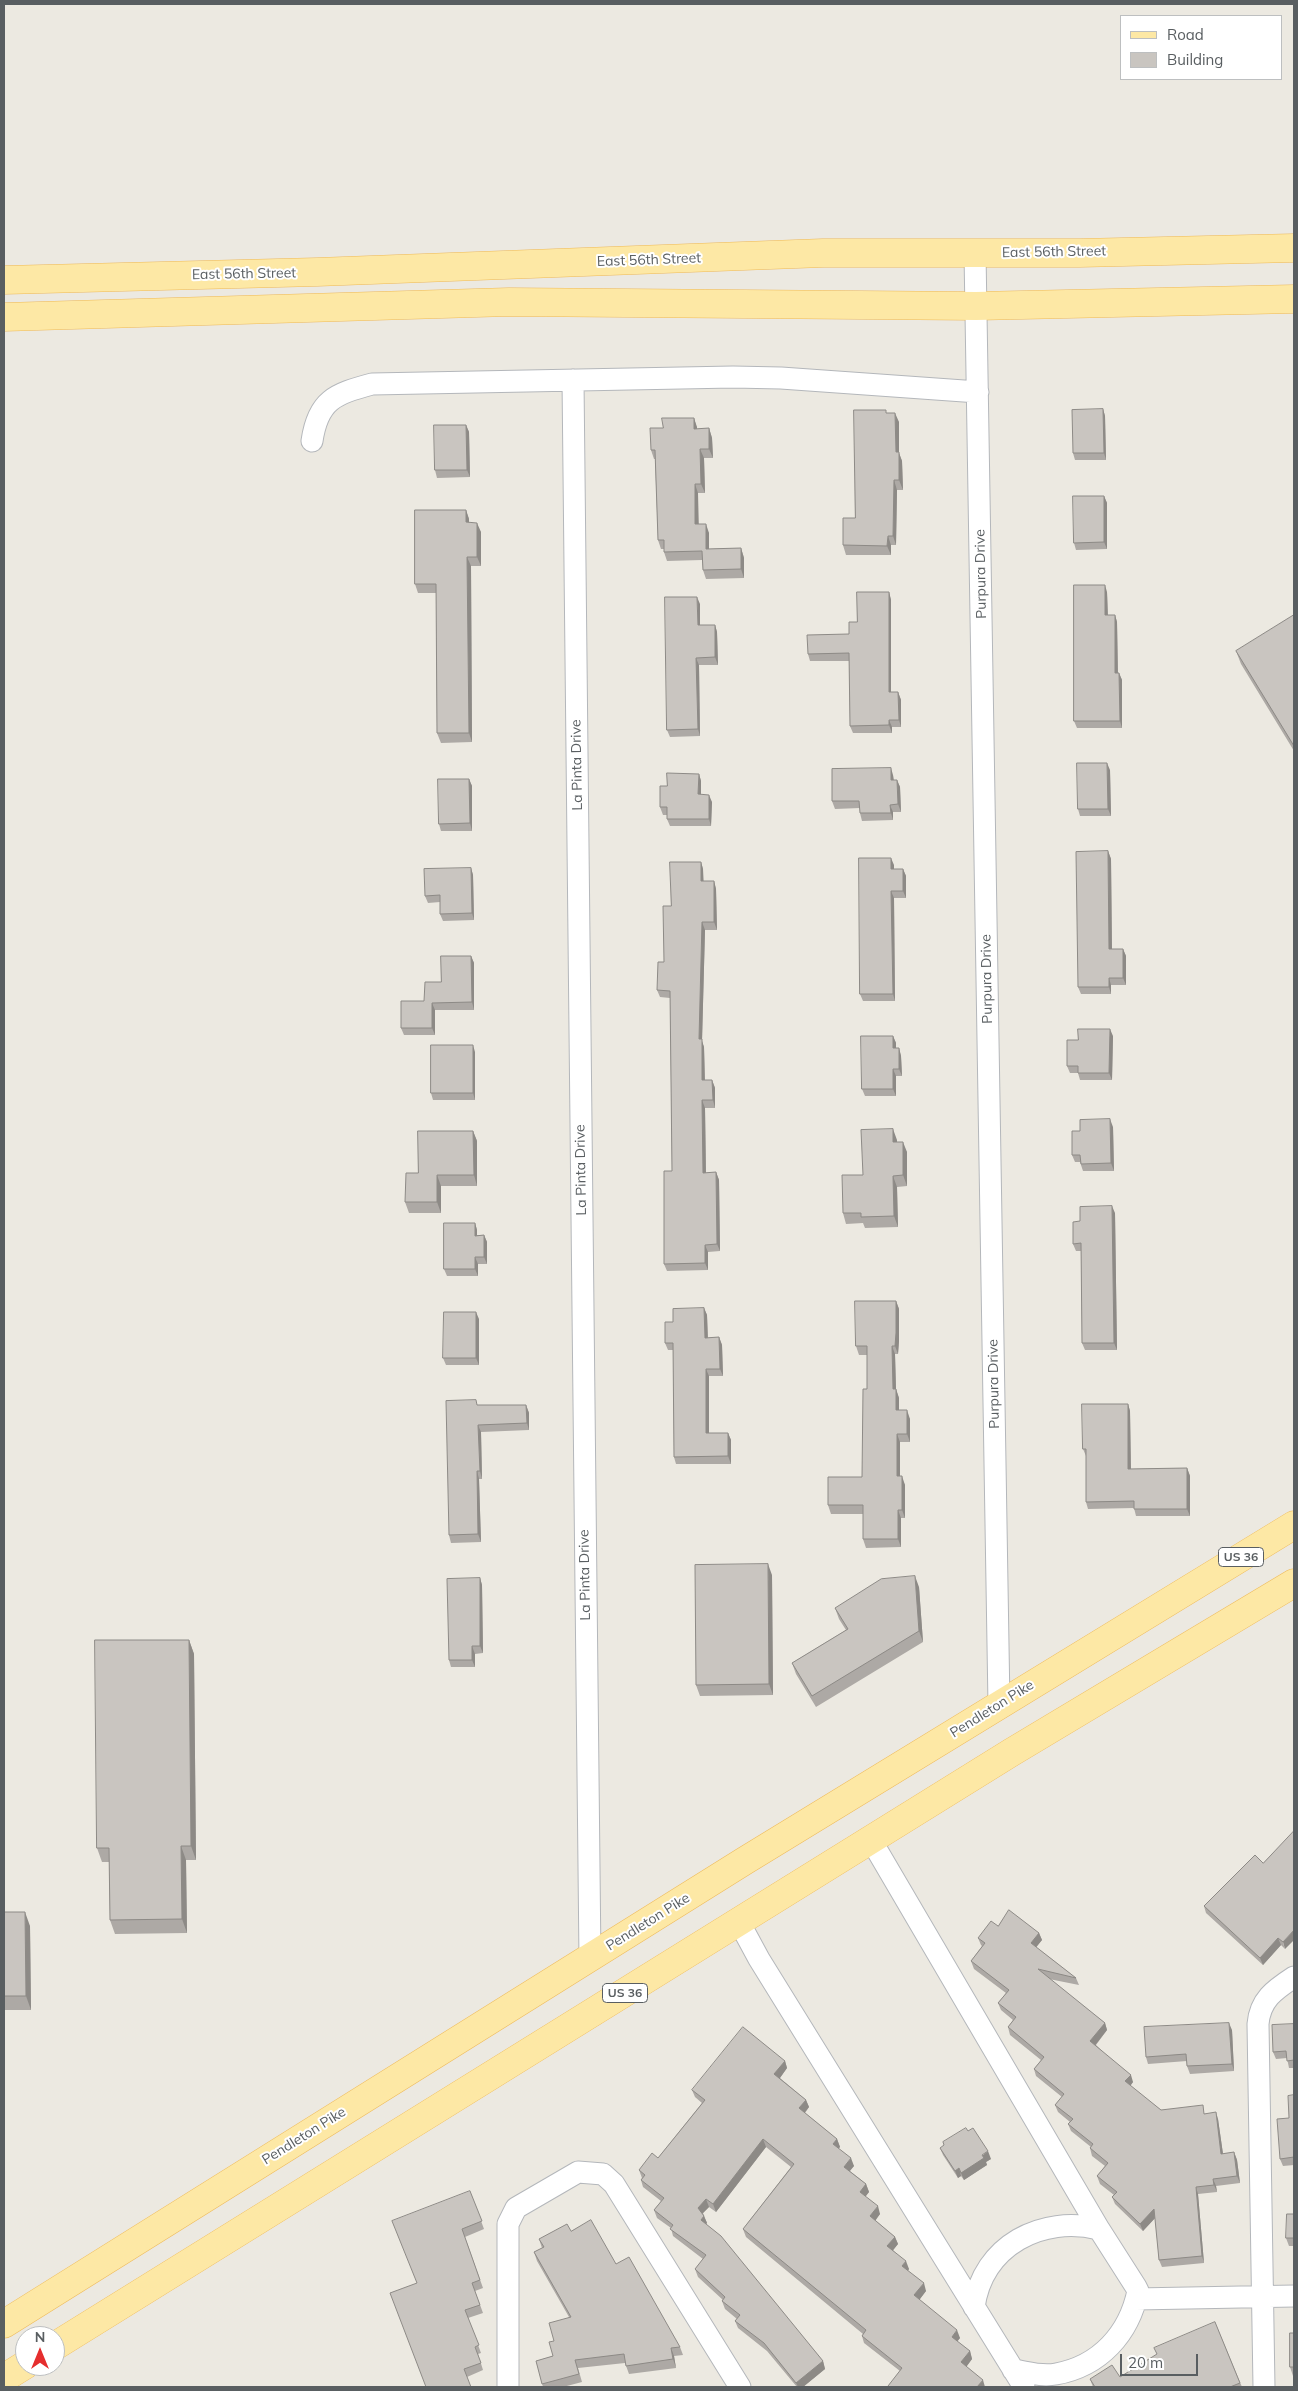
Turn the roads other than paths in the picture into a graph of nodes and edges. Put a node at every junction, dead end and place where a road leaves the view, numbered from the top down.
1 (1294, 248) edge
2 (975, 253) junction
3 (4, 280) edge
4 (1294, 299) edge
5 (976, 306) junction
6 (4, 317) edge
7 (573, 380) junction
8 (978, 392) junction
9 (312, 441) dead end
10 (1294, 1525) edge
11 (1294, 1583) edge
12 (999, 1705) junction
13 (871, 1840) junction
14 (739, 1922) junction
15 (590, 1959) junction
16 (1294, 1977) edge
17 (1100, 2229) junction
18 (1263, 2296) junction
19 (1294, 2296) edge
20 (1136, 2299) junction
21 (974, 2307) junction
22 (4, 2324) edge
23 (65, 2340) edge
24 (15, 2371) edge
25 (4, 2378) edge
26 (1019, 2379) edge
27 (508, 2387) edge
28 (740, 2387) edge
29 (1264, 2387) edge

1 - 2 main road, East 56th Street
2 - 3 main road, East 56th Street
2 - 5 street, Purpura Drive
4 - 5 main road
5 - 6 main road
5 - 8 street, Purpura Drive
7 - 8 street
7 - 9 street
7 - 15 street, La Pinta Drive
8 - 12 street, Purpura Drive
10 - 12 main road, Pendleton Pike / US 36
11 - 13 main road, US 36
12 - 15 main road, Pendleton Pike
13 - 14 main road, US 36
13 - 17 street
14 - 21 street
14 - 23 main road, US 36
15 - 22 main road, Pendleton Pike
16 - 18 street
17 - 20 street
17 - 21 street
18 - 19 street
18 - 20 street
18 - 29 street
20 - 26 street
21 - 26 street
24 - 25 main road
27 - 28 street

